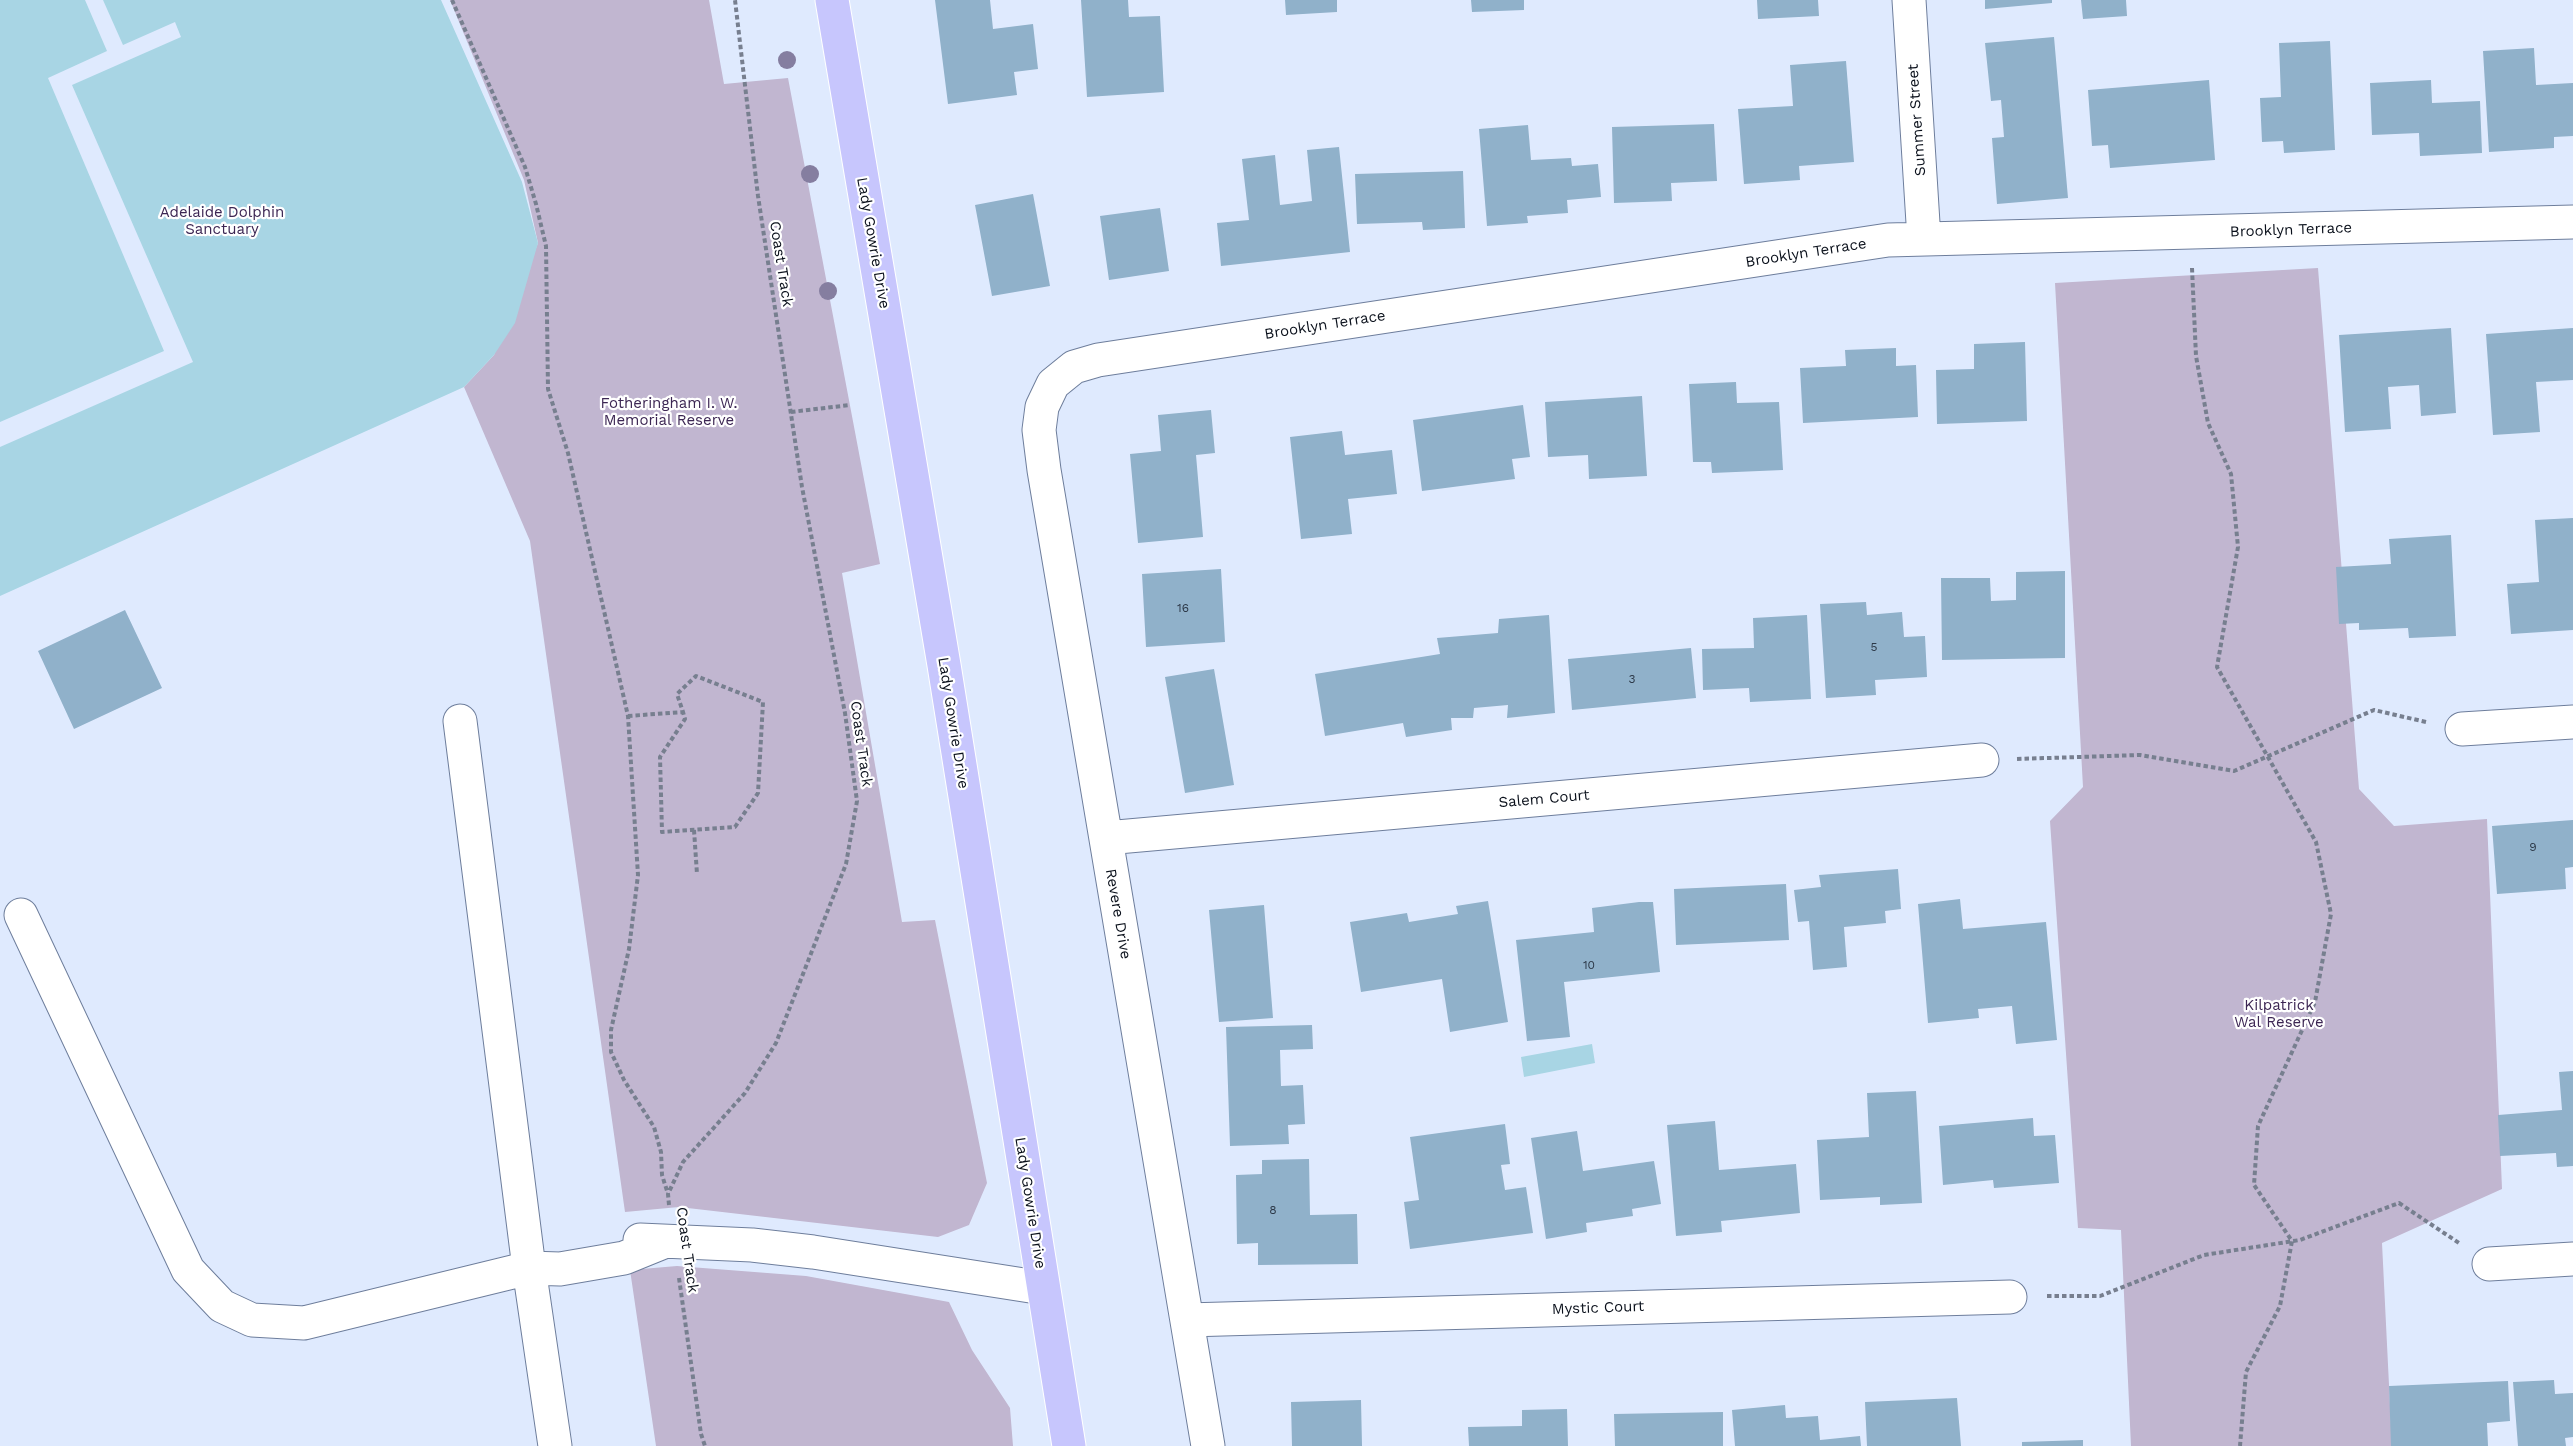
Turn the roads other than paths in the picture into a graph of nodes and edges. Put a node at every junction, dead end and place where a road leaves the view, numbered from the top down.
1 (832, 0) edge
2 (1909, 0) edge
3 (2573, 222) edge
4 (1924, 239) junction
5 (1053, 384) joint
6 (460, 721) dead end
7 (2573, 722) edge
8 (2462, 729) road end
9 (1982, 760) road end
10 (1106, 838) junction
11 (21, 915) dead end
12 (2573, 1259) edge
13 (2489, 1264) road end
14 (529, 1268) junction
15 (1043, 1288) junction
16 (2010, 1297) road end
17 (1186, 1320) junction
18 (555, 1446) edge
19 (1069, 1446) edge
20 (1208, 1446) edge

1 - 15 main road, Lady Gowrie Drive
2 - 4 street, Summer Street
3 - 4 street, Brooklyn Terrace
4 - 5 street, Brooklyn Terrace
5 - 10 street, Revere Drive
6 - 14 street
7 - 8 street
9 - 10 street, Salem Court
10 - 17 street, Revere Drive
11 - 14 street
12 - 13 street
14 - 15 street
14 - 18 street
15 - 19 main road, Lady Gowrie Drive
16 - 17 street, Mystic Court
17 - 20 street, Revere Drive

